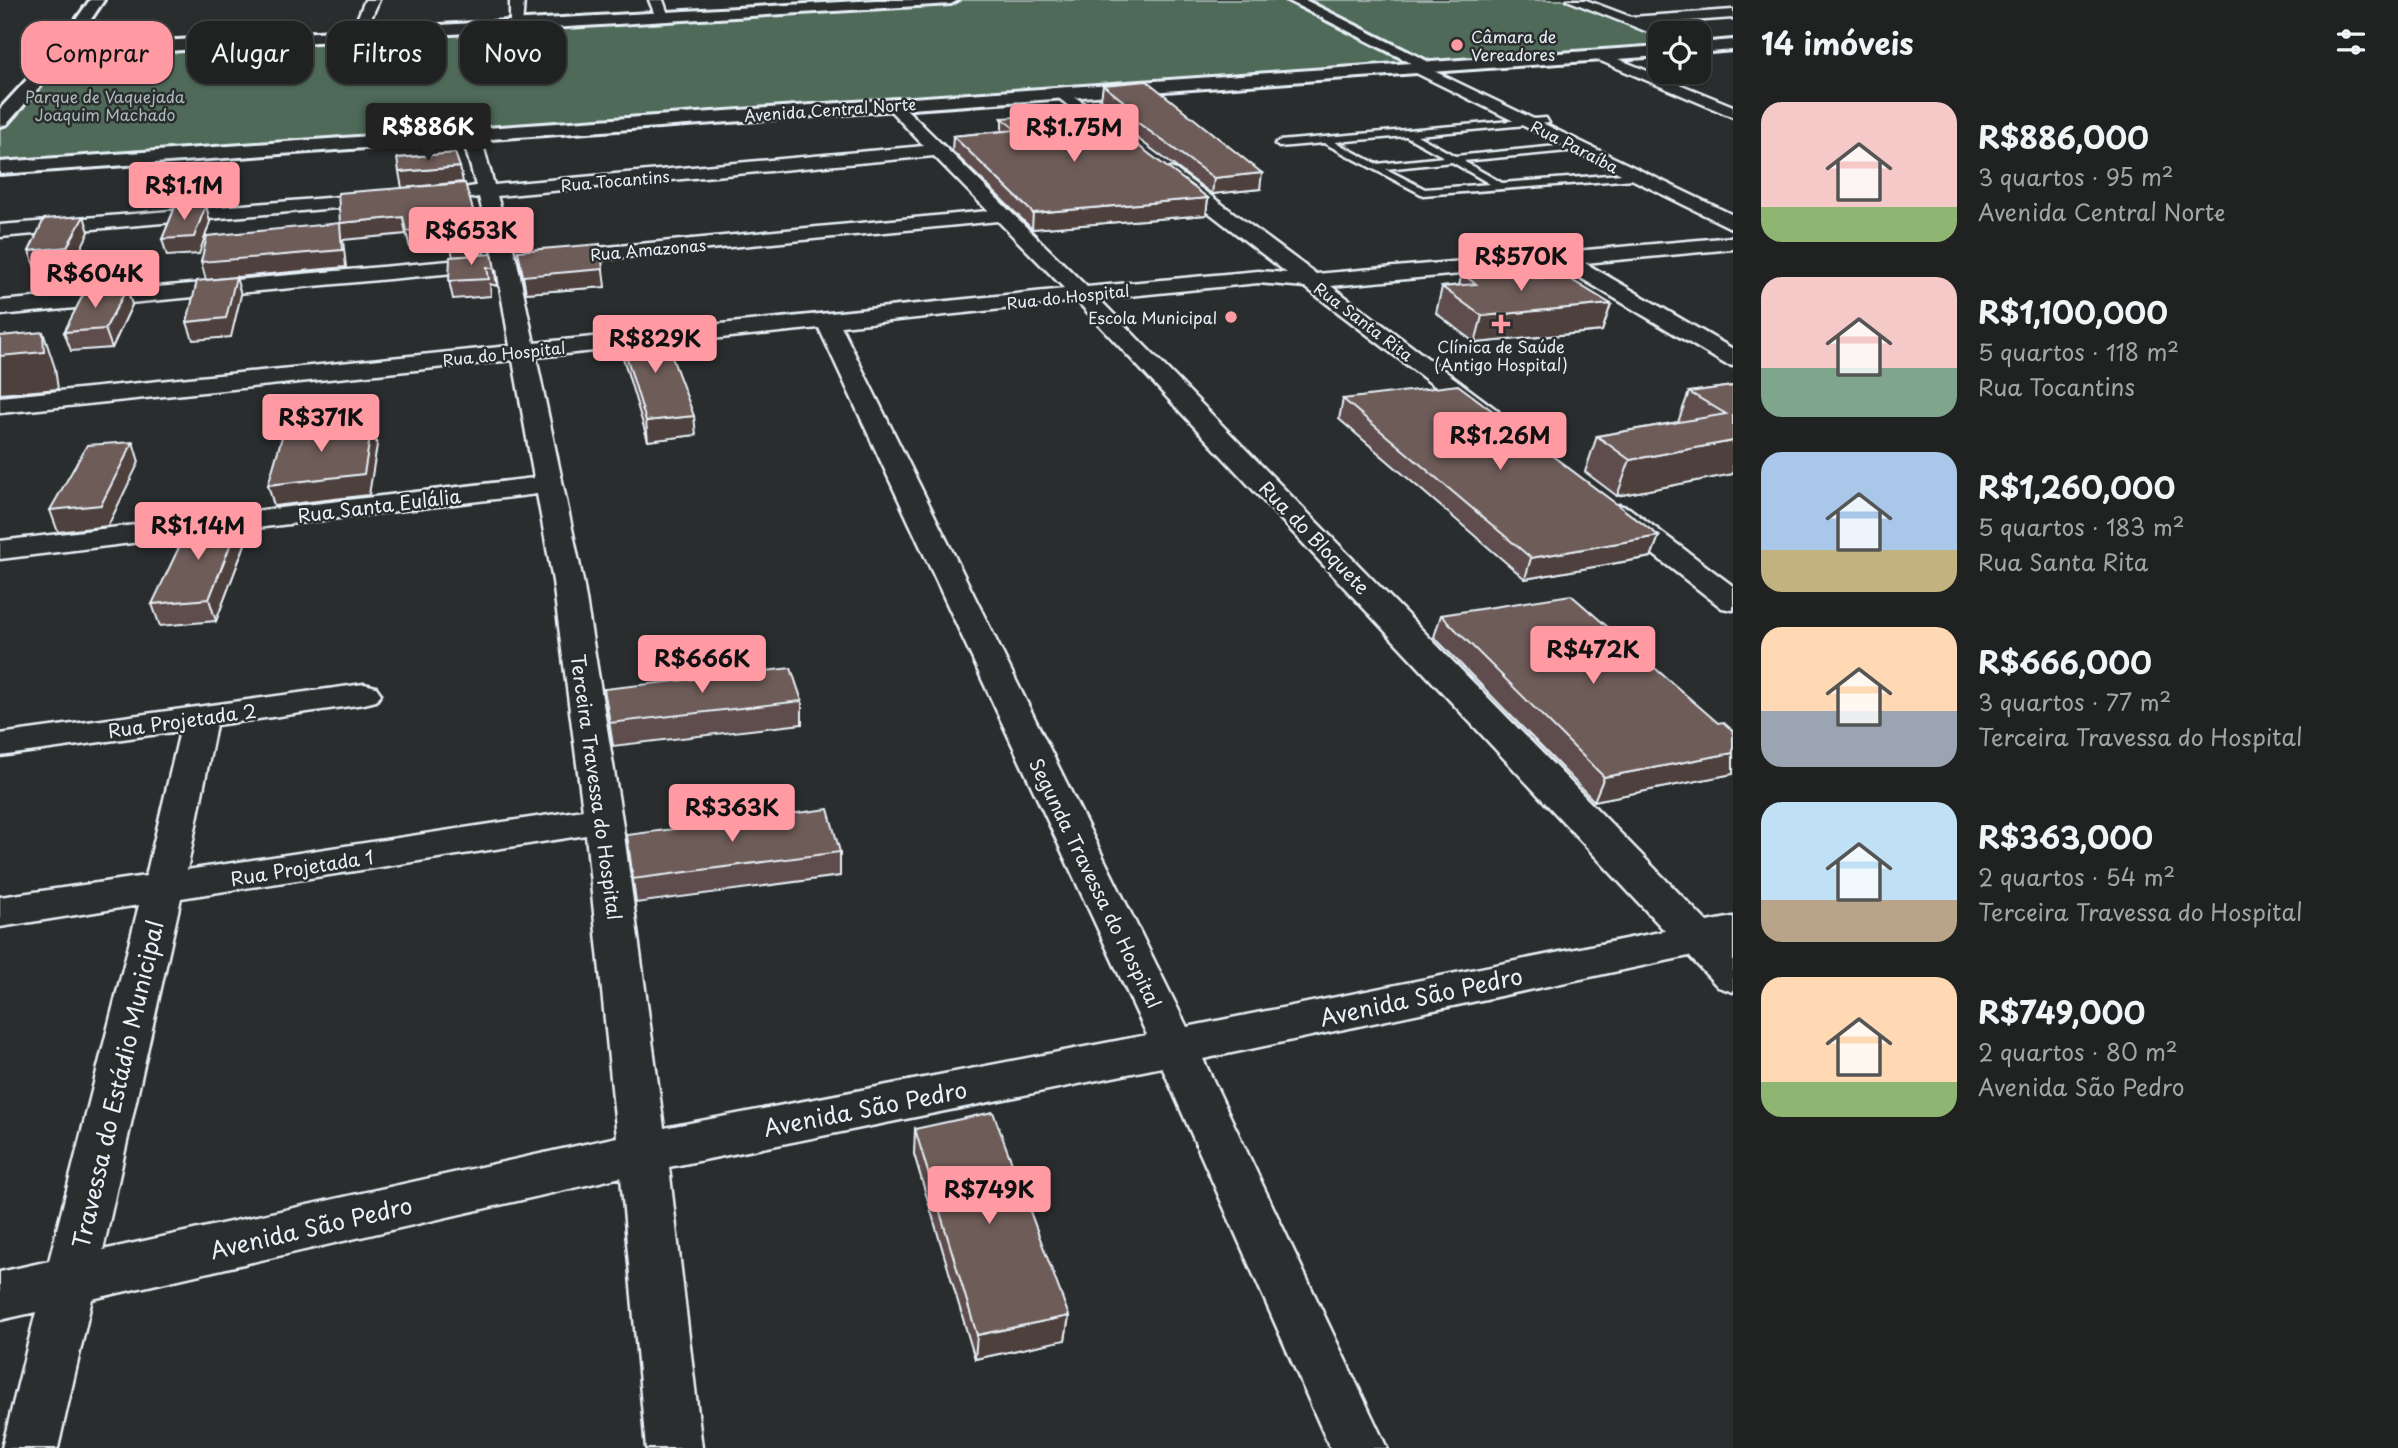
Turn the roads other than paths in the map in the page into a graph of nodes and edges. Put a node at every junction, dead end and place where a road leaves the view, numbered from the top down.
1 (97, 0) edge
2 (372, 0) edge
3 (517, 0) edge
4 (656, 0) edge
5 (951, 0) edge
6 (1282, 0) edge
7 (1293, 0) edge
8 (1574, 0) edge
9 (831, 4) edge
10 (1733, 14) edge
11 (662, 17) junction
12 (82, 21) edge
13 (363, 21) edge
14 (517, 21) edge
15 (1631, 21) junction
16 (566, 22) edge
17 (1648, 28) edge
18 (327, 36) edge
19 (173, 45) edge
20 (1733, 45) edge
21 (1711, 47) edge
22 (1648, 52) edge
23 (1601, 56) junction
24 (1424, 67) junction
25 (32, 84) edge
26 (1062, 93) junction
27 (892, 104) junction
28 (1733, 112) edge
29 (0, 120) edge
30 (1538, 122) junction
31 (1408, 133) junction
32 (471, 135) junction
33 (1325, 140) junction
34 (1279, 144) dead end
35 (1578, 147) junction
36 (937, 150) junction
37 (1453, 159) junction
38 (1375, 167) junction
39 (0, 168) edge
40 (1635, 176) junction
41 (1502, 187) junction
42 (485, 191) junction
43 (443, 195) edge
44 (402, 198) edge
45 (1733, 211) edge
46 (1003, 215) junction
47 (1733, 223) edge
48 (1733, 229) edge
49 (0, 231) edge
50 (1733, 243) edge
51 (1562, 258) junction
52 (520, 261) junction
53 (1303, 274) junction
54 (1082, 294) junction
55 (0, 308) edge
56 (827, 321) junction
57 (522, 351) junction
58 (1733, 359) edge
59 (0, 405) edge
60 (1511, 432) edge
61 (550, 484) junction
62 (1600, 500) edge
63 (0, 550) edge
64 (1733, 601) edge
65 (364, 694) dead end
66 (200, 719) junction
67 (0, 745) edge
68 (603, 820) junction
69 (163, 889) junction
70 (0, 912) edge
71 (1716, 935) edge
72 (1733, 976) edge
73 (1175, 1046) junction
74 (643, 1152) junction
75 (69, 1282) junction
76 (0, 1296) edge
77 (30, 1448) edge
78 (674, 1448) edge
79 (1359, 1448) edge

1 - 12 street
2 - 13 street
3 - 14 street
4 - 11 street
5 - 9 street
6 - 24 street
7 - 24 street
8 - 15 street
9 - 11 street
10 - 15 street
11 - 16 street
15 - 17 street
18 - 19 street
20 - 21 street
22 - 23 street, Avenida Central Norte
23 - 24 street, Avenida Central Norte
23 - 28 street
24 - 26 street, Avenida Central Norte
24 - 30 street, Rua Paraíba
25 - 29 street
26 - 27 street, Avenida Central Norte
26 - 53 street, Rua Santa Rita
27 - 32 street, Avenida Central Norte
27 - 36 street, Rua do Bloquete
30 - 31 lane
30 - 35 street, Rua Paraíba
30 - 45 street, Rua Paraíba
31 - 33 lane
31 - 37 lane
32 - 39 street, Avenida Central Norte
32 - 42 street, Terceira Travessa do Hospital
33 - 34 lane
33 - 38 lane
35 - 37 lane
35 - 40 street, Rua Paraíba
36 - 42 street, Rua Tocantins
36 - 46 street, Rua do Bloquete
37 - 38 lane
37 - 41 lane
38 - 41 lane
40 - 41 lane
40 - 47 street, Rua Paraíba
42 - 43 street, Rua Tocantins
42 - 52 street, Terceira Travessa do Hospital
44 - 49 street
46 - 52 street, Rua Amazonas
46 - 54 street, Rua do Bloquete
48 - 53 street, Rua do Hospital
50 - 51 street, Rua do Hospital
51 - 53 street, Rua do Hospital
51 - 58 street
52 - 55 street, Rua Amazonas
52 - 57 street, Terceira Travessa do Hospital
53 - 54 street, Rua do Hospital
53 - 60 street, Rua Santa Rita
54 - 56 street, Rua do Hospital
54 - 71 street, Rua do Bloquete
56 - 57 street, Rua do Hospital
56 - 73 street, Segunda Travessa do Hospital
57 - 59 street, Rua do Hospital
57 - 61 street, Terceira Travessa do Hospital
61 - 63 street, Rua Santa Eulália
61 - 68 street, Terceira Travessa do Hospital
62 - 64 street
65 - 66 street, Rua Projetada 2
66 - 67 street, Rua Projetada 2
66 - 69 street, Travessa do Estádio Municipal
68 - 69 street, Rua Projetada 1
68 - 74 street, Terceira Travessa do Hospital
69 - 70 street, Rua Projetada 1
69 - 75 street, Travessa do Estádio Municipal
71 - 72 street, Rua do Bloquete
71 - 73 street, Avenida São Pedro
73 - 74 street, Avenida São Pedro
73 - 79 street, Segunda Travessa do Hospital
74 - 75 street, Avenida São Pedro
74 - 78 street, Terceira Travessa do Hospital
75 - 76 street, Avenida São Pedro
75 - 77 street, Travessa do Estádio Municipal

